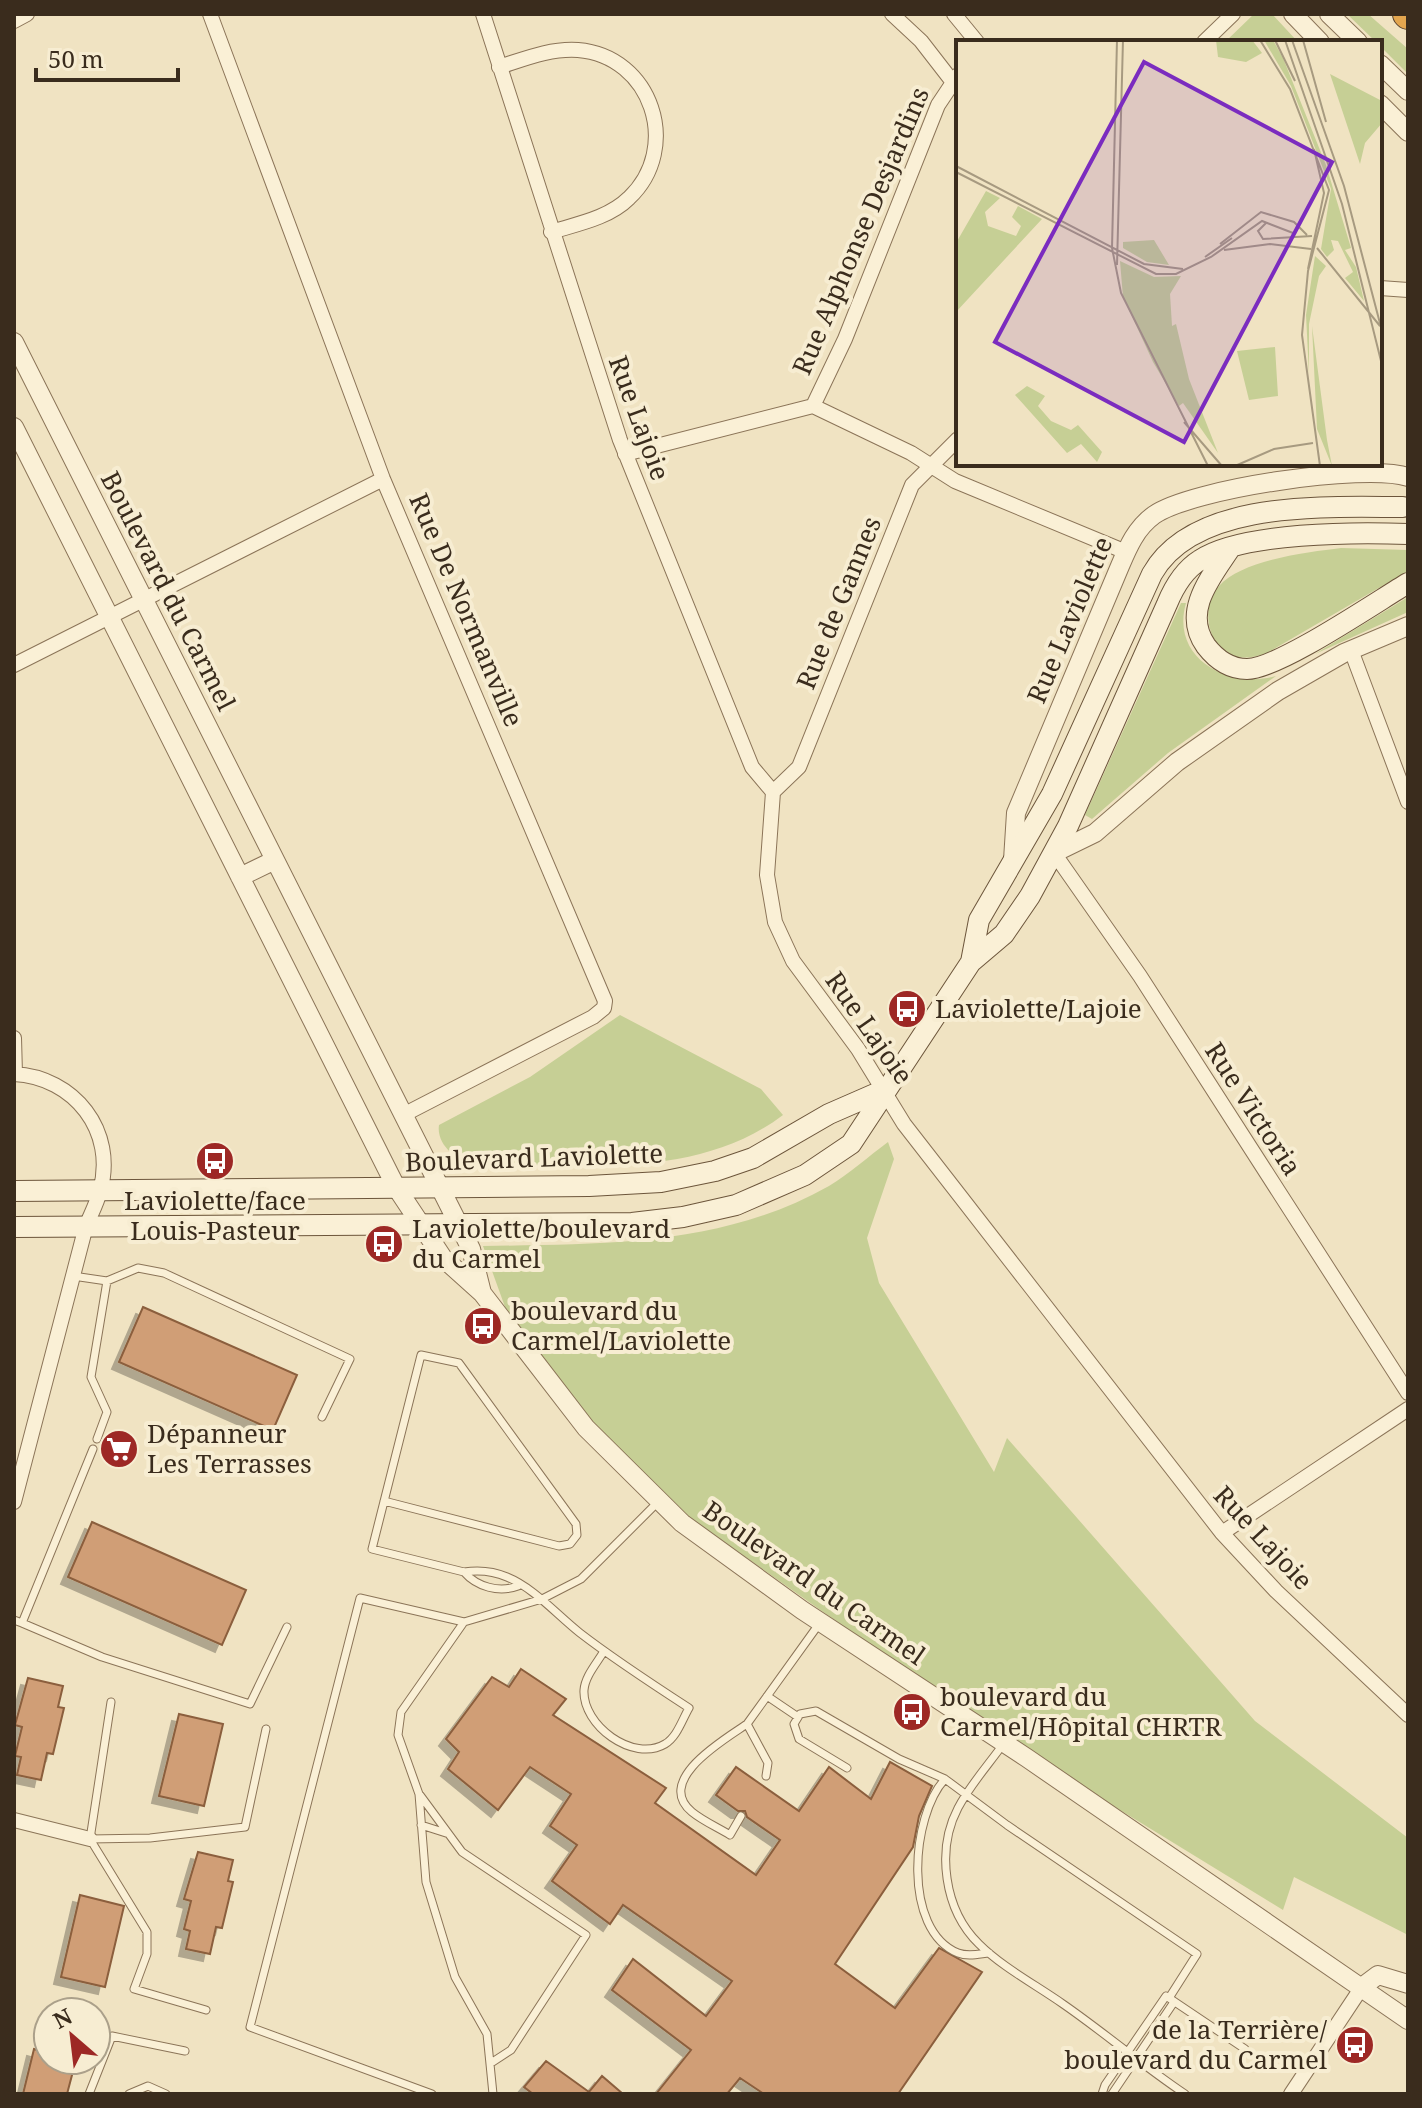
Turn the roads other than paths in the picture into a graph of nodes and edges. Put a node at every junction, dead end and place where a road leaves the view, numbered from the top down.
1 (27, 14) edge
2 (210, 14) edge
3 (483, 14) edge
4 (892, 14) edge
5 (954, 14) edge
6 (1233, 14) edge
7 (1293, 14) edge
8 (1329, 14) edge
9 (14, 21) edge
10 (975, 40) edge
11 (1206, 40) edge
12 (1318, 40) edge
13 (1356, 40) edge
14 (1382, 66) edge
15 (499, 67) junction
16 (955, 78) edge
17 (1408, 91) edge
18 (1382, 106) edge
19 (1408, 132) edge
20 (551, 232) junction
21 (1382, 288) edge
22 (1408, 290) edge
23 (15, 345) edge
24 (813, 406) junction
25 (14, 427) edge
26 (956, 441) edge
27 (625, 454) junction
28 (932, 466) junction
29 (1408, 477) edge
30 (383, 479) junction
31 (1403, 507) dead end
32 (1408, 534) edge
33 (1231, 547) junction
34 (1126, 552) junction
35 (1408, 583) edge
36 (144, 600) junction
37 (109, 617) junction
38 (1408, 626) edge
39 (1351, 650) junction
40 (14, 665) edge
41 (773, 792) junction
42 (1408, 802) edge
43 (1054, 853) junction
44 (275, 860) junction
45 (1013, 862) junction
46 (240, 877) junction
47 (971, 962) junction
48 (14, 1038) edge
49 (15, 1074) edge
50 (884, 1090) junction
51 (403, 1115) junction
52 (396, 1187) junction
53 (441, 1187) junction
54 (101, 1190) junction
55 (14, 1191) edge
56 (458, 1223) junction
57 (419, 1225) junction
58 (86, 1226) junction
59 (14, 1227) edge
60 (73, 1276) junction
61 (107, 1281) junction
62 (482, 1293) junction
63 (1408, 1393) edge
64 (1408, 1409) edge
65 (322, 1417) dead end
66 (97, 1439) dead end
67 (93, 1449) dead end
68 (384, 1501) junction
69 (14, 1502) edge
70 (658, 1502) junction
71 (1222, 1533) junction
72 (464, 1572) junction
73 (518, 1586) junction
74 (542, 1599) junction
75 (18, 1621) edge
76 (464, 1622) junction
77 (820, 1623) junction
78 (287, 1627) dead end
79 (604, 1651) junction
80 (767, 1696) junction
81 (111, 1702) dead end
82 (1408, 1715) edge
83 (798, 1717) junction
84 (747, 1724) junction
85 (266, 1729) dead end
86 (1004, 1743) junction
87 (847, 1768) dead end
88 (766, 1776) dead end
89 (945, 1779) junction
90 (419, 1794) junction
91 (967, 1794) junction
92 (741, 1816) dead end
93 (14, 1820) edge
94 (421, 1825) junction
95 (446, 1833) junction
96 (90, 1839) junction
97 (990, 1953) junction
98 (1408, 1984) edge
99 (1362, 1987) junction
100 (1170, 1999) junction
101 (206, 2010) dead end
102 (1408, 2020) edge
103 (1245, 2049) dead end
104 (185, 2051) dead end
105 (1128, 2052) junction
106 (1135, 2059) junction
107 (491, 2063) junction
108 (89, 2094) edge
109 (129, 2094) edge
110 (166, 2094) edge
111 (432, 2094) edge
112 (493, 2094) edge
113 (1102, 2094) edge
114 (1112, 2094) edge
115 (1185, 2094) edge
116 (1291, 2094) edge

1 - 9 street
2 - 30 street, Rue De Normanville
3 - 15 street, Rue Lajoie
4 - 16 street
5 - 10 street
6 - 11 street
7 - 12 street
8 - 13 street
14 - 17 street
15 - 20 street, Rue Lajoie
15 - 20 street
16 - 24 street, Rue Alphonse Desjardins
18 - 19 street
20 - 27 street, Rue Lajoie
21 - 22 street
23 - 36 street, Boulevard du Carmel
24 - 27 street, Rue Alphonse Desjardins
24 - 28 street
25 - 37 street, Boulevard du Carmel
26 - 28 street, Rue de Gannes
27 - 41 street, Rue Lajoie
28 - 34 street
28 - 41 street, Rue de Gannes
29 - 34 street, Rue Laviolette
30 - 36 street
30 - 51 street, Rue De Normanville
31 - 45 main road, Rue Laviolette
32 - 33 main road, Rue Laviolette
33 - 35 main road
33 - 43 main road, Rue Laviolette
34 - 45 street, Rue Laviolette
36 - 37 street
36 - 44 street, Boulevard du Carmel
37 - 40 street
37 - 46 street, Boulevard du Carmel
38 - 39 street
39 - 42 street
39 - 43 street
41 - 50 street, Rue Lajoie
43 - 47 main road, Rue Laviolette
43 - 63 street, Rue Victoria
44 - 46 street
44 - 51 street, Boulevard du Carmel
45 - 47 main road, Rue Laviolette
46 - 52 street, Boulevard du Carmel
47 - 50 main road, Rue Laviolette
48 - 49 street
49 - 54 street
50 - 53 main road, Boulevard Laviolette
50 - 56 main road
50 - 71 street, Rue Lajoie
51 - 53 street, Boulevard du Carmel
52 - 53 main road, Boulevard Laviolette
52 - 54 main road, Boulevard Laviolette
52 - 57 street, Boulevard du Carmel
53 - 56 street, Boulevard du Carmel
54 - 55 main road, Boulevard Laviolette
54 - 58 street
56 - 57 main road
56 - 62 street, Boulevard du Carmel
57 - 58 main road
57 - 62 street, Boulevard du Carmel
58 - 59 main road
58 - 60 street
60 - 61 lane
60 - 69 street
61 - 65 lane
61 - 66 lane
62 - 70 street, Boulevard du Carmel
64 - 71 street
67 - 75 lane
68 - 68 lane
68 - 72 lane
70 - 74 lane
70 - 77 street, Boulevard du Carmel
71 - 82 street, Rue Lajoie
72 - 73 lane
72 - 73 lane
73 - 74 lane
74 - 76 lane
74 - 79 lane
75 - 78 lane
76 - 90 lane
76 - 111 lane
77 - 80 lane
77 - 86 street, Boulevard du Carmel
79 - 79 lane
80 - 83 lane
80 - 84 lane
81 - 96 lane
83 - 87 lane
83 - 89 lane
84 - 88 lane
84 - 92 lane
85 - 96 lane
86 - 91 lane
86 - 99 street, Boulevard du Carmel
89 - 91 lane
89 - 97 lane
90 - 94 lane
90 - 95 lane
91 - 97 lane
91 - 100 lane
93 - 96 street
94 - 95 lane
94 - 107 lane
95 - 107 lane
96 - 101 lane
97 - 105 lane
98 - 99 street
99 - 102 street, Boulevard du Carmel
99 - 116 street
100 - 103 lane
100 - 105 lane
100 - 106 lane
104 - 108 lane
105 - 106 lane
105 - 113 lane
106 - 114 lane
106 - 115 lane
107 - 112 lane
109 - 110 lane

